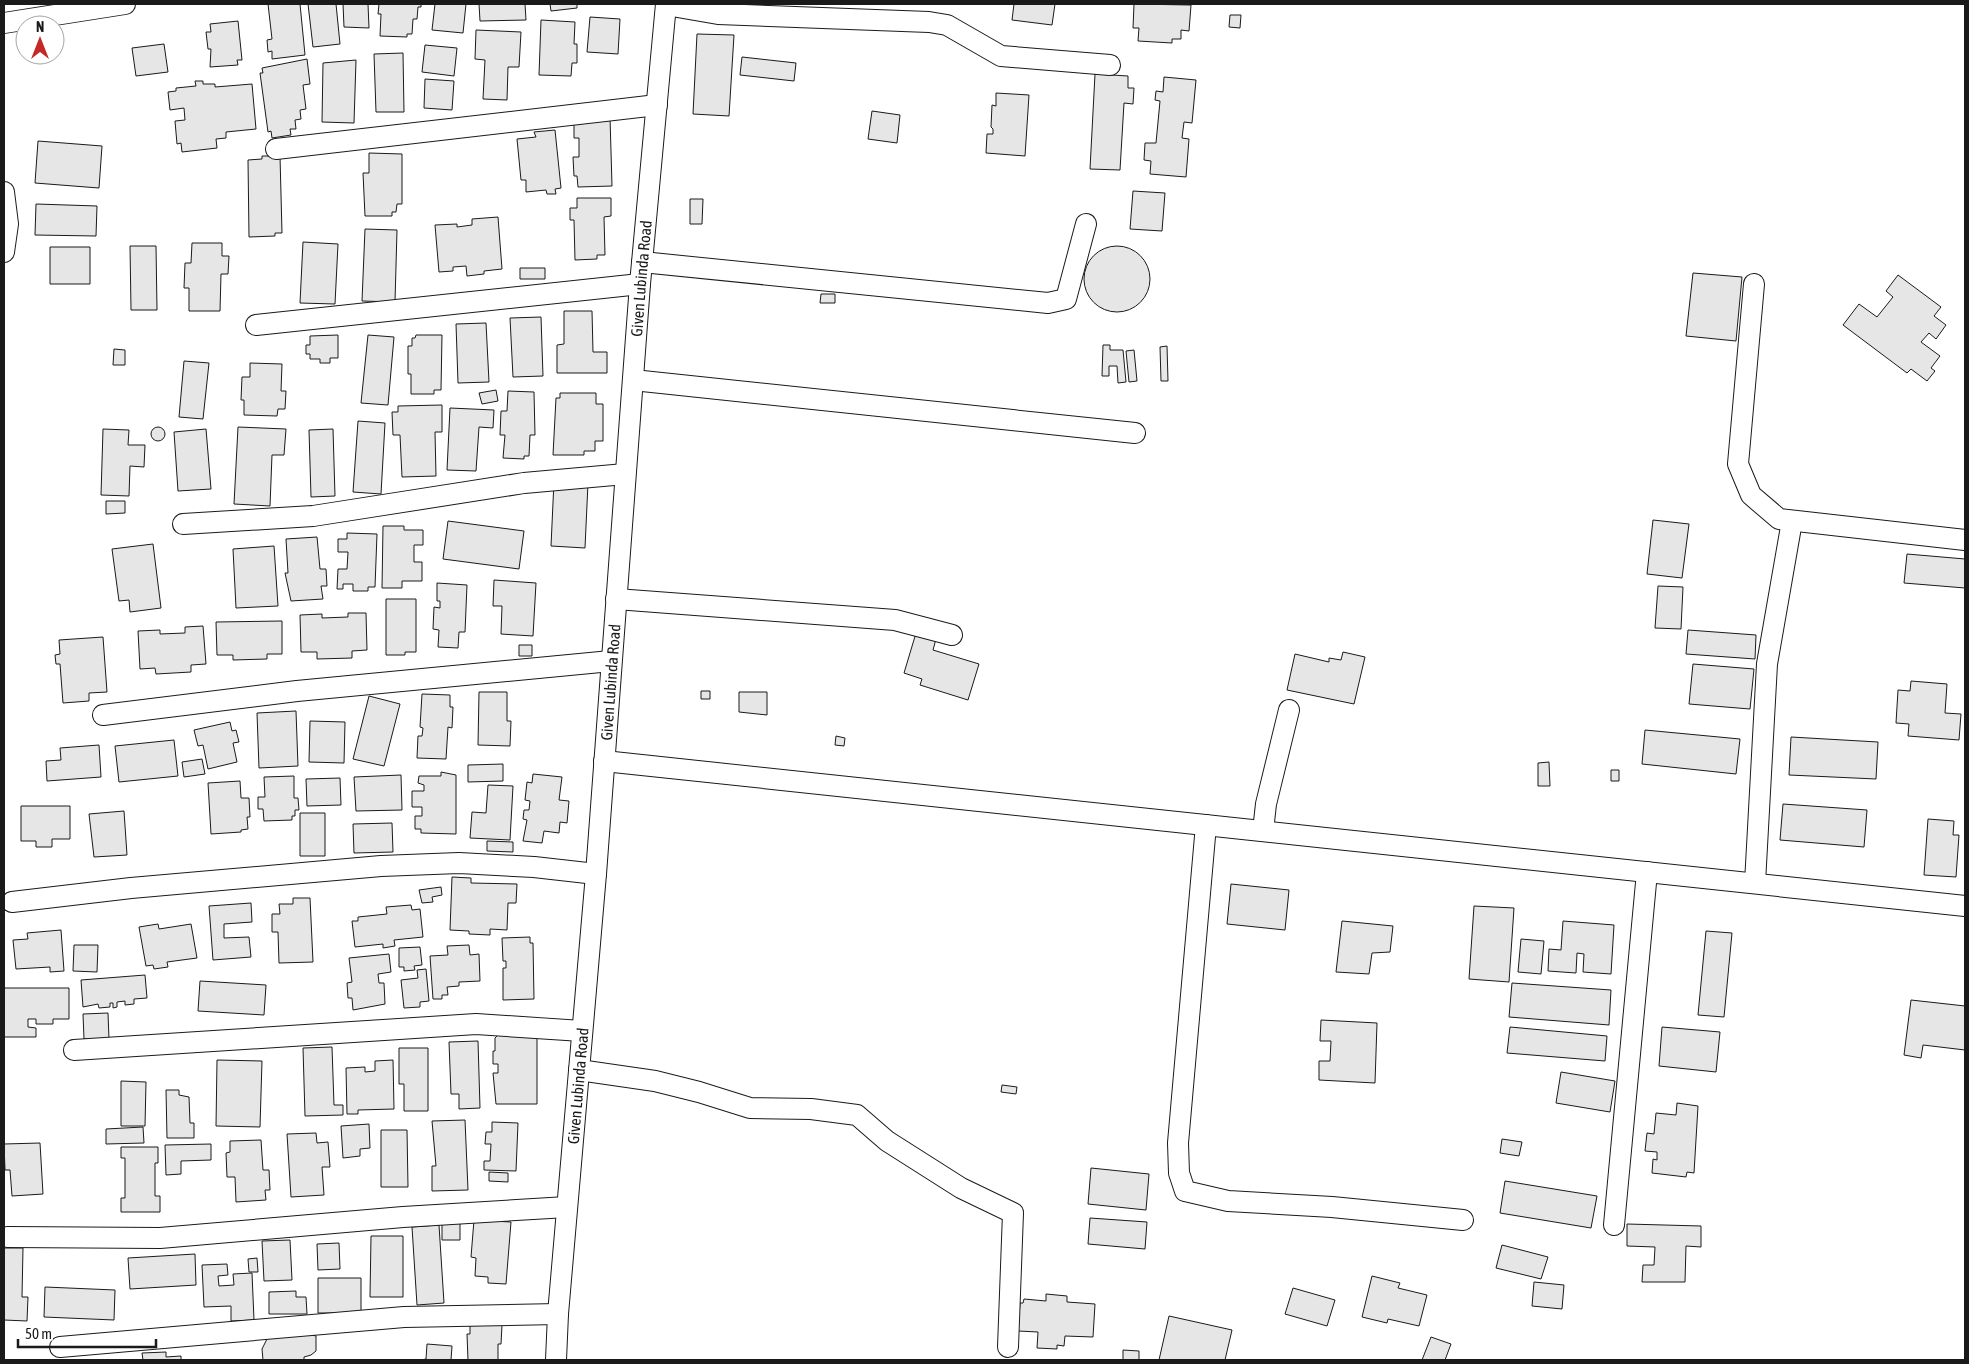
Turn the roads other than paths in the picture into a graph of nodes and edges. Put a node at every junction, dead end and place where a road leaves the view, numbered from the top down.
1 (125, 4) edge
2 (666, 4) edge
3 (4, 23) edge
4 (1110, 65) dead end
5 (657, 105) junction
6 (276, 149) dead end
7 (4, 192) edge
8 (1086, 224) dead end
9 (6, 225) edge
10 (4, 252) edge
11 (642, 262) junction
12 (640, 284) junction
13 (1754, 284) dead end
14 (256, 325) dead end
15 (633, 380) junction
16 (1135, 433) dead end
17 (626, 474) junction
18 (1785, 520) junction
19 (183, 524) dead end
20 (1965, 540) edge
21 (616, 599) junction
22 (952, 635) dead end
23 (611, 661) junction
24 (1288, 710) dead end
25 (103, 715) dead end
26 (604, 761) junction
27 (1206, 825) junction
28 (1264, 831) junction
29 (1647, 872) junction
30 (596, 874) junction
31 (1755, 883) junction
32 (12, 902) dead end
33 (1965, 906) edge
34 (582, 1030) junction
35 (74, 1050) dead end
36 (579, 1070) junction
37 (567, 1207) junction
38 (1463, 1220) dead end
39 (1614, 1225) dead end
40 (7, 1238) dead end
41 (558, 1314) junction
42 (60, 1347) dead end
43 (1008, 1347) dead end
44 (556, 1360) edge

1 - 3 street
2 - 4 street
2 - 5 street, Given Lubinda Road
5 - 6 street
5 - 11 street, Given Lubinda Road
7 - 9 street
8 - 11 street
9 - 10 street
11 - 12 street, Given Lubinda Road
12 - 14 street
12 - 15 street, Given Lubinda Road
13 - 18 street
15 - 16 street
15 - 17 street, Given Lubinda Road
17 - 19 street
17 - 21 street, Given Lubinda Road
18 - 20 street
18 - 31 street
21 - 22 street
21 - 23 street, Given Lubinda Road
23 - 25 street
23 - 26 street, Given Lubinda Road
24 - 28 street
26 - 27 street
26 - 30 street, Given Lubinda Road
27 - 28 street
27 - 38 street
28 - 29 street
29 - 31 street
29 - 39 street
30 - 32 street
30 - 34 street, Given Lubinda Road
31 - 33 street
34 - 35 street
34 - 36 street, Given Lubinda Road
36 - 37 street, Given Lubinda Road
36 - 43 street
37 - 40 street
37 - 41 street, Given Lubinda Road
41 - 42 street
41 - 44 street, Given Lubinda Road

